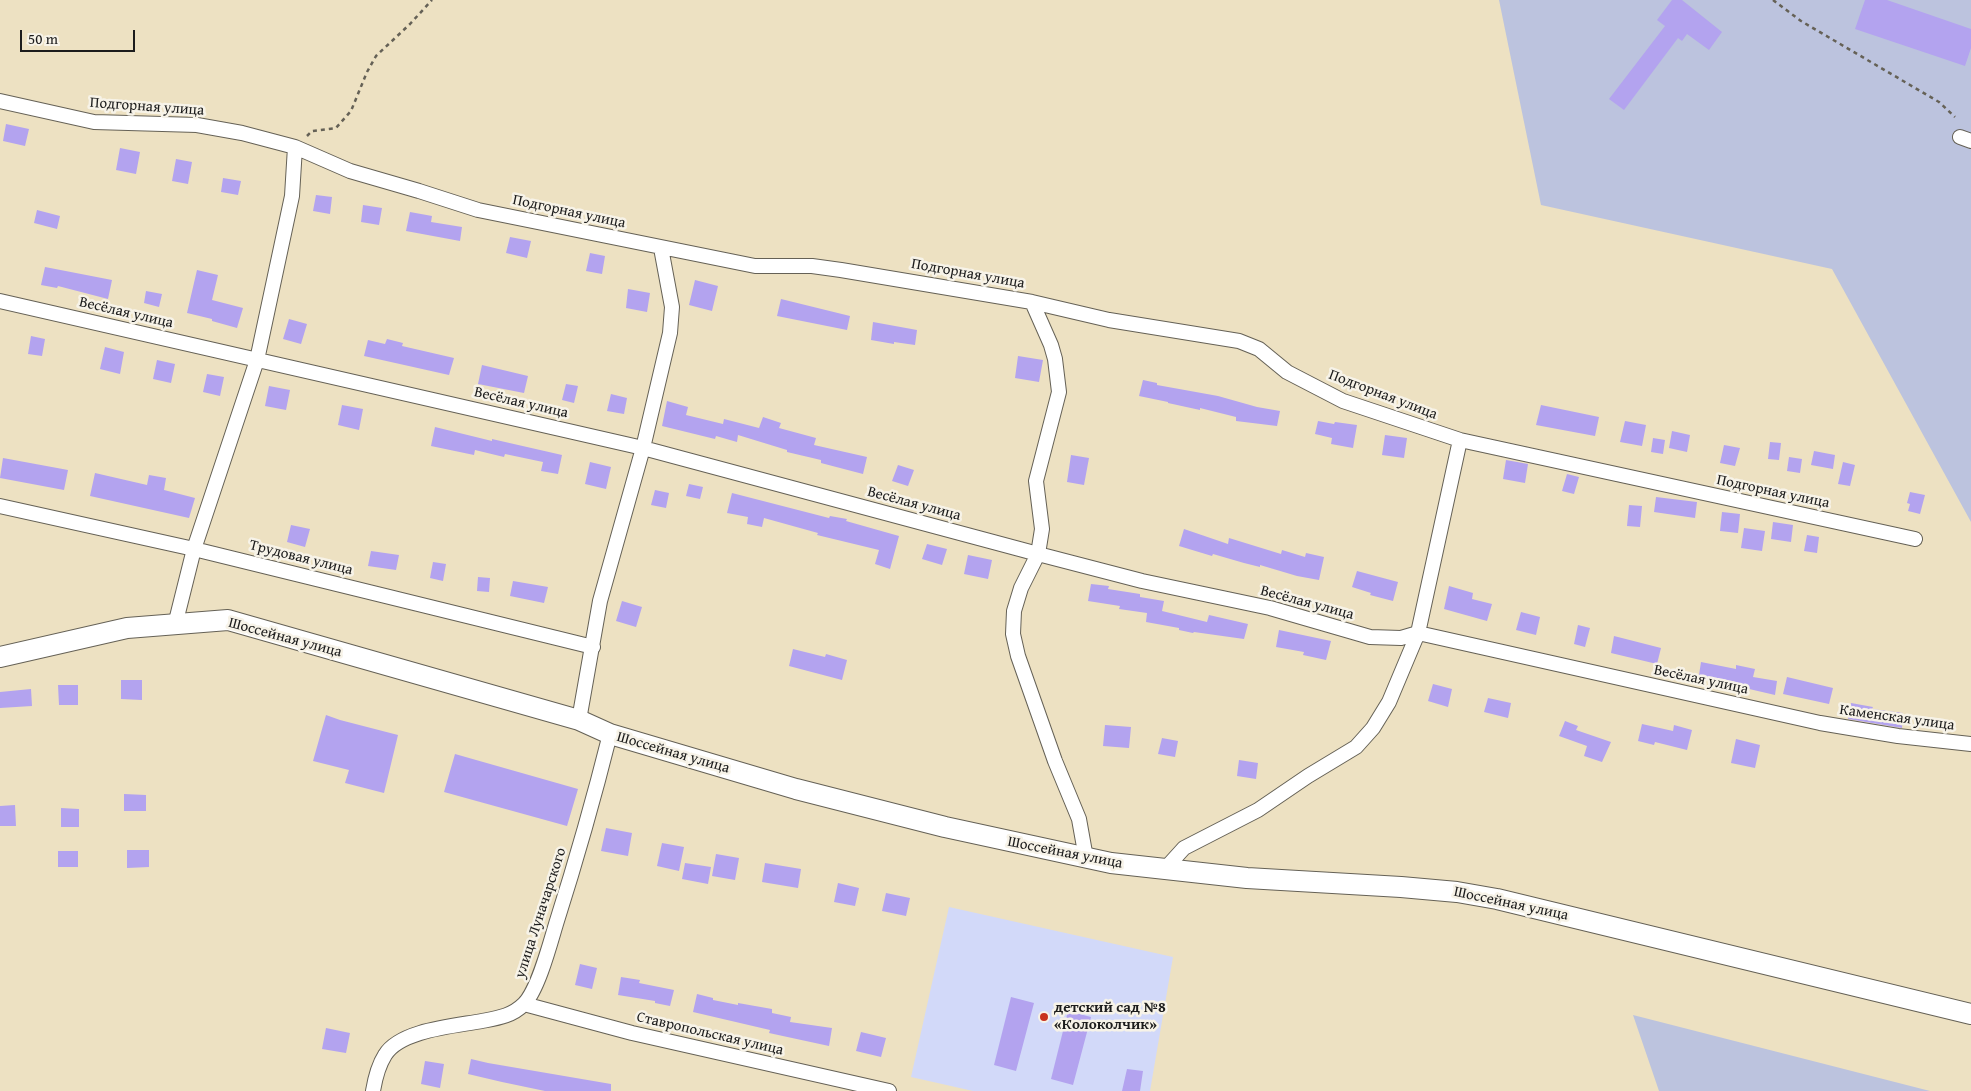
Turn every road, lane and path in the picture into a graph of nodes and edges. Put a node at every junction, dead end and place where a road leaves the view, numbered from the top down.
1 (432, 0) edge
2 (1773, 0) edge
3 (0, 100) edge
4 (1955, 117) dead end
5 (294, 147) junction
6 (661, 248) junction
7 (0, 302) edge
8 (1032, 302) junction
9 (257, 360) junction
10 (1460, 440) junction
11 (643, 448) junction
12 (0, 506) edge
13 (1915, 539) dead end
14 (194, 549) junction
15 (1038, 554) junction
16 (175, 624) junction
17 (1418, 634) junction
18 (593, 646) junction
19 (0, 657) edge
20 (579, 720) junction
21 (1820, 723) joint
22 (610, 734) junction
23 (1971, 744) edge
24 (1086, 858) junction
25 (1165, 869) junction
26 (524, 1004) junction
27 (1971, 1014) edge
28 (372, 1091) edge
29 (888, 1091) edge

1 - 5 path
2 - 4 path
3 - 5 street, Подгорная улица
5 - 6 street, Подгорная улица
5 - 9 street
6 - 8 street, Подгорная улица
6 - 11 street
7 - 9 street, Весёлая улица
8 - 10 street, Подгорная улица
8 - 15 street
9 - 11 street, Весёлая улица
9 - 14 street
10 - 13 street, Подгорная улица
10 - 17 street
11 - 15 street, Весёлая улица
11 - 18 street
12 - 14 street, Трудовая улица
14 - 16 street
14 - 18 street, Трудовая улица
15 - 17 street, Весёлая улица
15 - 24 street
16 - 19 main road, Шоссейная улица
16 - 20 main road, Шоссейная улица
17 - 21 street, Весёлая улица
17 - 25 street
18 - 20 street
20 - 22 main road, Шоссейная улица
21 - 23 street, Каменская улица
22 - 24 main road, Шоссейная улица
22 - 26 street, улица Луначарского
24 - 25 main road, Шоссейная улица
25 - 27 main road, Шоссейная улица
26 - 28 street
26 - 29 street, Ставропольская улица

